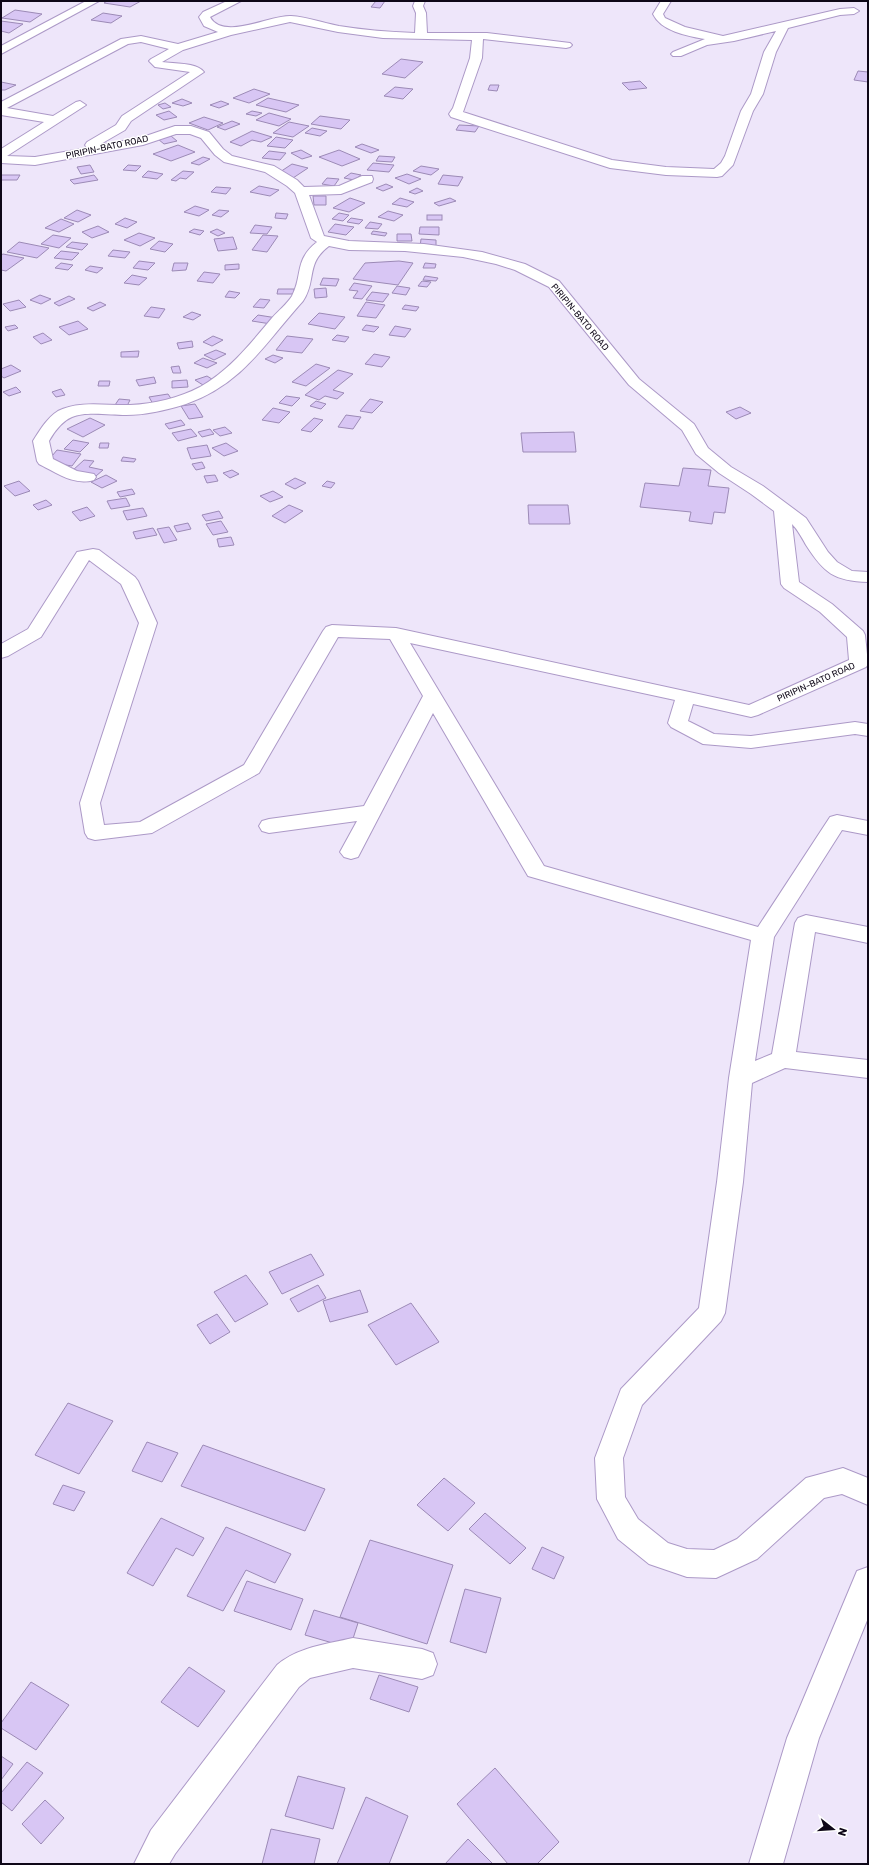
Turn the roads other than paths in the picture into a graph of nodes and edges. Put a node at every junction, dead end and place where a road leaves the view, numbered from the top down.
1 (94, 1) edge
2 (236, 1) edge
3 (420, 1) edge
4 (666, 1) edge
5 (854, 11) dead end
6 (784, 26) junction
7 (228, 32) junction
8 (421, 36) junction
9 (478, 37) junction
10 (734, 38) junction
11 (566, 45) dead end
12 (764, 47) junction
13 (179, 48) junction
14 (1, 51) edge
15 (678, 54) dead end
16 (80, 105) dead end
17 (1, 107) edge
18 (1, 111) edge
19 (54, 120) junction
20 (90, 151) junction
21 (1, 154) edge
22 (1, 159) edge
23 (367, 179) dead end
24 (301, 191) junction
25 (326, 242) junction
26 (88, 477) dead end
27 (782, 508) junction
28 (868, 577) edge
29 (396, 634) junction
30 (1, 652) edge
31 (432, 696) junction
32 (685, 698) junction
33 (868, 730) edge
34 (372, 812) junction
35 (269, 826) dead end
36 (868, 828) edge
37 (351, 852) dead end
38 (763, 936) junction
39 (868, 936) edge
40 (783, 1059) junction
41 (868, 1069) edge
42 (741, 1078) junction
43 (868, 1492) edge
44 (868, 1581) edge
45 (422, 1664) dead end
46 (151, 1864) edge
47 (766, 1864) edge

1 - 14 street
2 - 7 street
3 - 8 street
4 - 10 street
5 - 6 street
6 - 10 street
6 - 12 street
7 - 8 street
7 - 13 street
8 - 9 street
9 - 11 street
9 - 12 street
10 - 12 street
10 - 15 street
13 - 17 street
13 - 20 street
16 - 19 street
18 - 19 street
19 - 21 street
20 - 22 street, PIRIPIN-BATO ROAD
20 - 24 street, PIRIPIN-BATO ROAD
23 - 24 street
24 - 25 street
25 - 26 street
25 - 27 street, PIRIPIN-BATO ROAD
27 - 28 street
27 - 32 street, PIRIPIN-BATO ROAD
29 - 30 street
29 - 31 street
29 - 32 street
31 - 34 street
31 - 38 street
32 - 33 street
34 - 35 street
34 - 37 street
36 - 38 street
38 - 42 street
39 - 40 street
40 - 41 street
40 - 42 street
42 - 43 street
44 - 47 street
45 - 46 street

